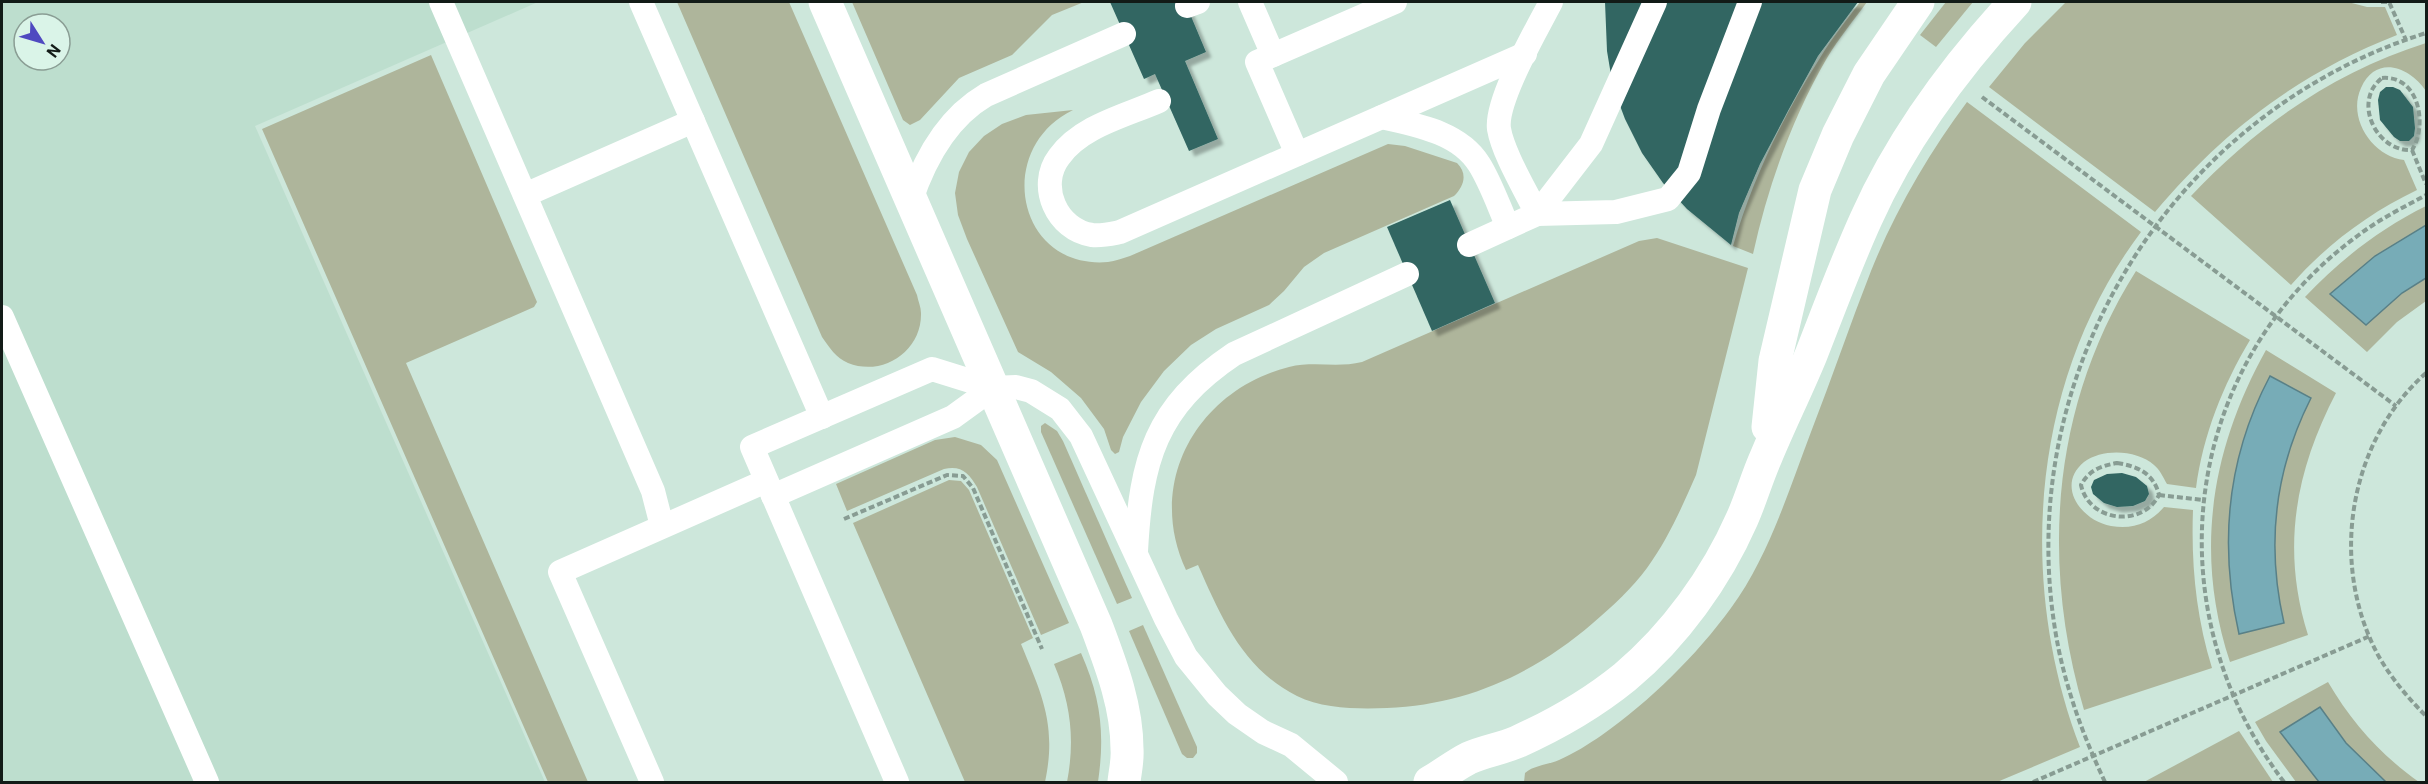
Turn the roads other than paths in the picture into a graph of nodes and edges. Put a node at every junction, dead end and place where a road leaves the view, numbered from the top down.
1 (441, 2) edge
2 (641, 2) edge
3 (825, 2) edge
4 (1250, 2) edge
5 (1395, 2) edge
6 (1551, 2) edge
7 (1655, 2) edge
8 (1750, 2) edge
9 (1918, 2) edge
10 (2015, 2) edge
11 (1124, 34) dead end
12 (1525, 54) junction
13 (1273, 55) junction
14 (1159, 101) dead end
15 (1382, 117) junction
16 (693, 121) junction
17 (1297, 154) junction
18 (525, 195) junction
19 (911, 200) junction
20 (1537, 214) junction
21 (1508, 227) junction
22 (1469, 245) dead end
23 (1407, 274) dead end
24 (2, 316) edge
25 (993, 388) junction
26 (822, 417) junction
27 (1764, 460) junction
28 (770, 489) junction
29 (662, 526) junction
30 (1136, 554) junction
31 (207, 783) edge
32 (652, 783) edge
33 (897, 783) edge
34 (1124, 783) edge
35 (1336, 783) edge
36 (1430, 783) edge

1 - 18 lane
2 - 16 lane
3 - 19 street
4 - 13 lane
5 - 13 lane
6 - 12 lane
7 - 20 lane
8 - 20 lane
9 - 27 street
10 - 27 street
11 - 19 lane
12 - 15 lane
12 - 20 lane
13 - 17 lane
14 - 17 lane
15 - 17 lane
15 - 21 lane
16 - 18 lane
16 - 26 lane
18 - 29 lane
19 - 25 street
20 - 21 lane
21 - 22 lane
23 - 30 lane
24 - 31 lane
25 - 26 lane
25 - 28 lane
25 - 30 lane
25 - 34 street
26 - 28 lane
27 - 36 street
28 - 29 lane
28 - 33 lane
29 - 32 lane
30 - 35 lane

